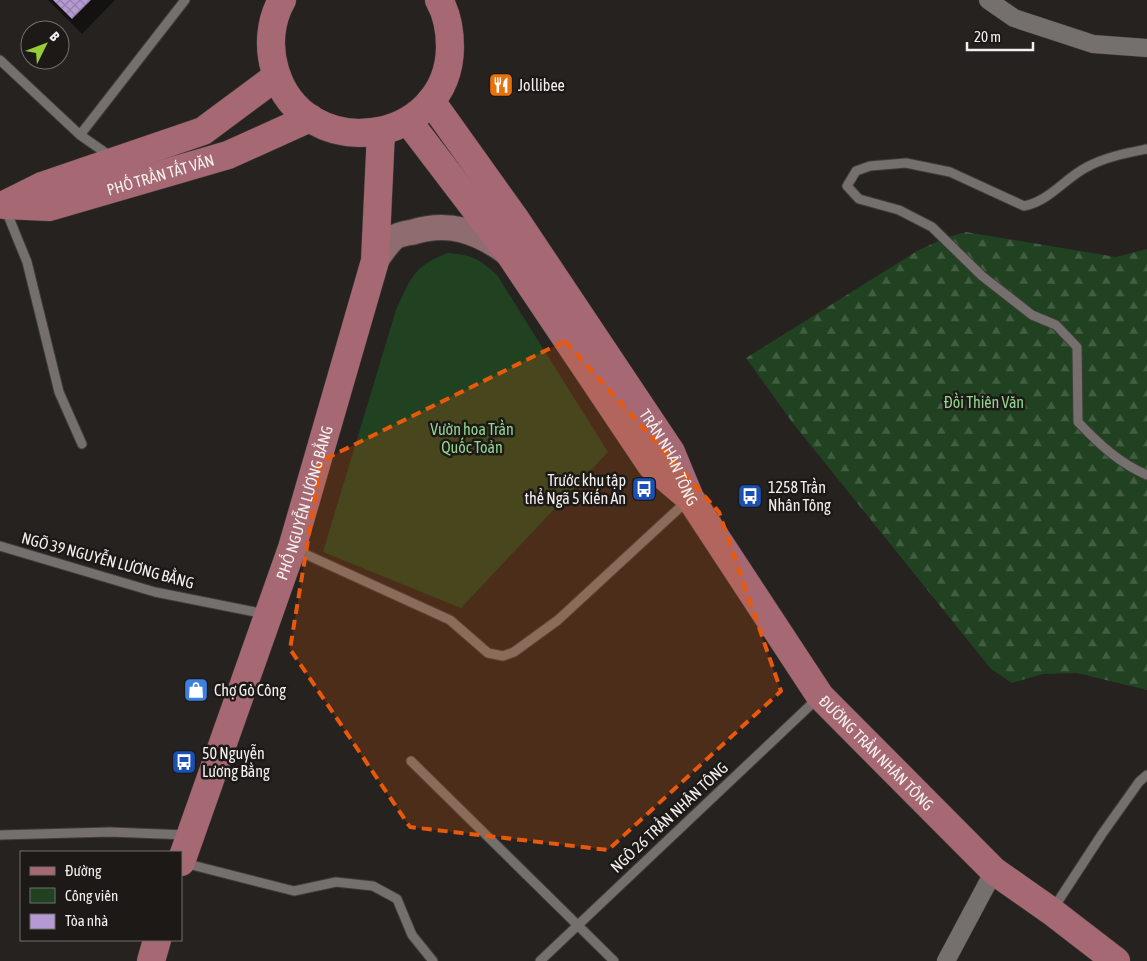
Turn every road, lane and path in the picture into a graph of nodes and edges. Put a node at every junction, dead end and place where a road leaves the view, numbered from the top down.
1 (185, 0) edge
2 (282, 0) edge
3 (445, 2) edge
4 (998, 2) edge
5 (1147, 48) edge
6 (0, 60) edge
7 (277, 76) junction
8 (431, 101) junction
9 (310, 118) junction
10 (408, 121) junction
11 (380, 132) junction
12 (80, 135) junction
13 (1147, 149) edge
14 (117, 160) junction
15 (2, 206) edge
16 (511, 256) junction
17 (375, 261) junction
18 (82, 444) dead end
19 (1147, 475) edge
20 (690, 498) junction
21 (0, 546) edge
22 (292, 548) junction
23 (267, 615) junction
24 (820, 696) junction
25 (411, 761) dead end
26 (1147, 775) edge
27 (0, 835) edge
28 (190, 835) junction
29 (182, 859) edge
30 (182, 862) edge
31 (994, 871) junction
32 (1051, 911) junction
33 (578, 924) junction
34 (157, 941) edge
35 (151, 961) edge
36 (433, 961) edge
37 (540, 961) edge
38 (614, 961) edge
39 (946, 961) edge
40 (1116, 961) edge

1 - 12 lane
2 - 7 main road
3 - 8 main road
4 - 5 street
6 - 12 lane
7 - 9 main road
7 - 14 main road, PHỐ TRẦN TẤT VĂN
8 - 10 main road
8 - 20 main road, TRẦN NHÂN TÔNG
9 - 11 main road
9 - 15 main road, PHỐ TRẦN TẤT VĂN
10 - 11 main road
10 - 16 main road, TRẦN NHÂN TÔNG
11 - 17 main road, PHỐ NGUYỄN LƯƠNG BẰNG
12 - 14 lane
13 - 19 lane
14 - 15 main road, PHỐ TRẦN TẤT VĂN
15 - 18 lane
16 - 17 main road
16 - 20 main road, TRẦN NHÂN TÔNG
17 - 22 main road, PHỐ NGUYỄN LƯƠNG BẰNG
20 - 22 lane
20 - 24 main road, ĐƯỜNG TRẦN NHÂN TÔNG
21 - 23 lane, NGÕ 39 NGUYỄN LƯƠNG BẰNG
22 - 23 main road, PHỐ NGUYỄN LƯƠNG BẰNG
23 - 28 main road, PHỐ NGUYỄN LƯƠNG BẰNG
24 - 31 main road, ĐƯỜNG TRẦN NHÂN TÔNG
24 - 33 lane, NGÔ 26 TRẦN NHÂN TÔNG
25 - 33 lane
26 - 32 lane
27 - 28 lane
28 - 29 main road, PHỐ NGUYỄN LƯƠNG BẰNG
30 - 36 lane
31 - 32 main road, ĐƯỜNG TRẦN NHÂN TÔNG
31 - 39 street
32 - 40 main road, ĐƯỜNG TRẦN NHÂN TÔNG
33 - 37 lane, NGÔ 26 TRẦN NHÂN TÔNG
33 - 38 lane
34 - 35 main road

